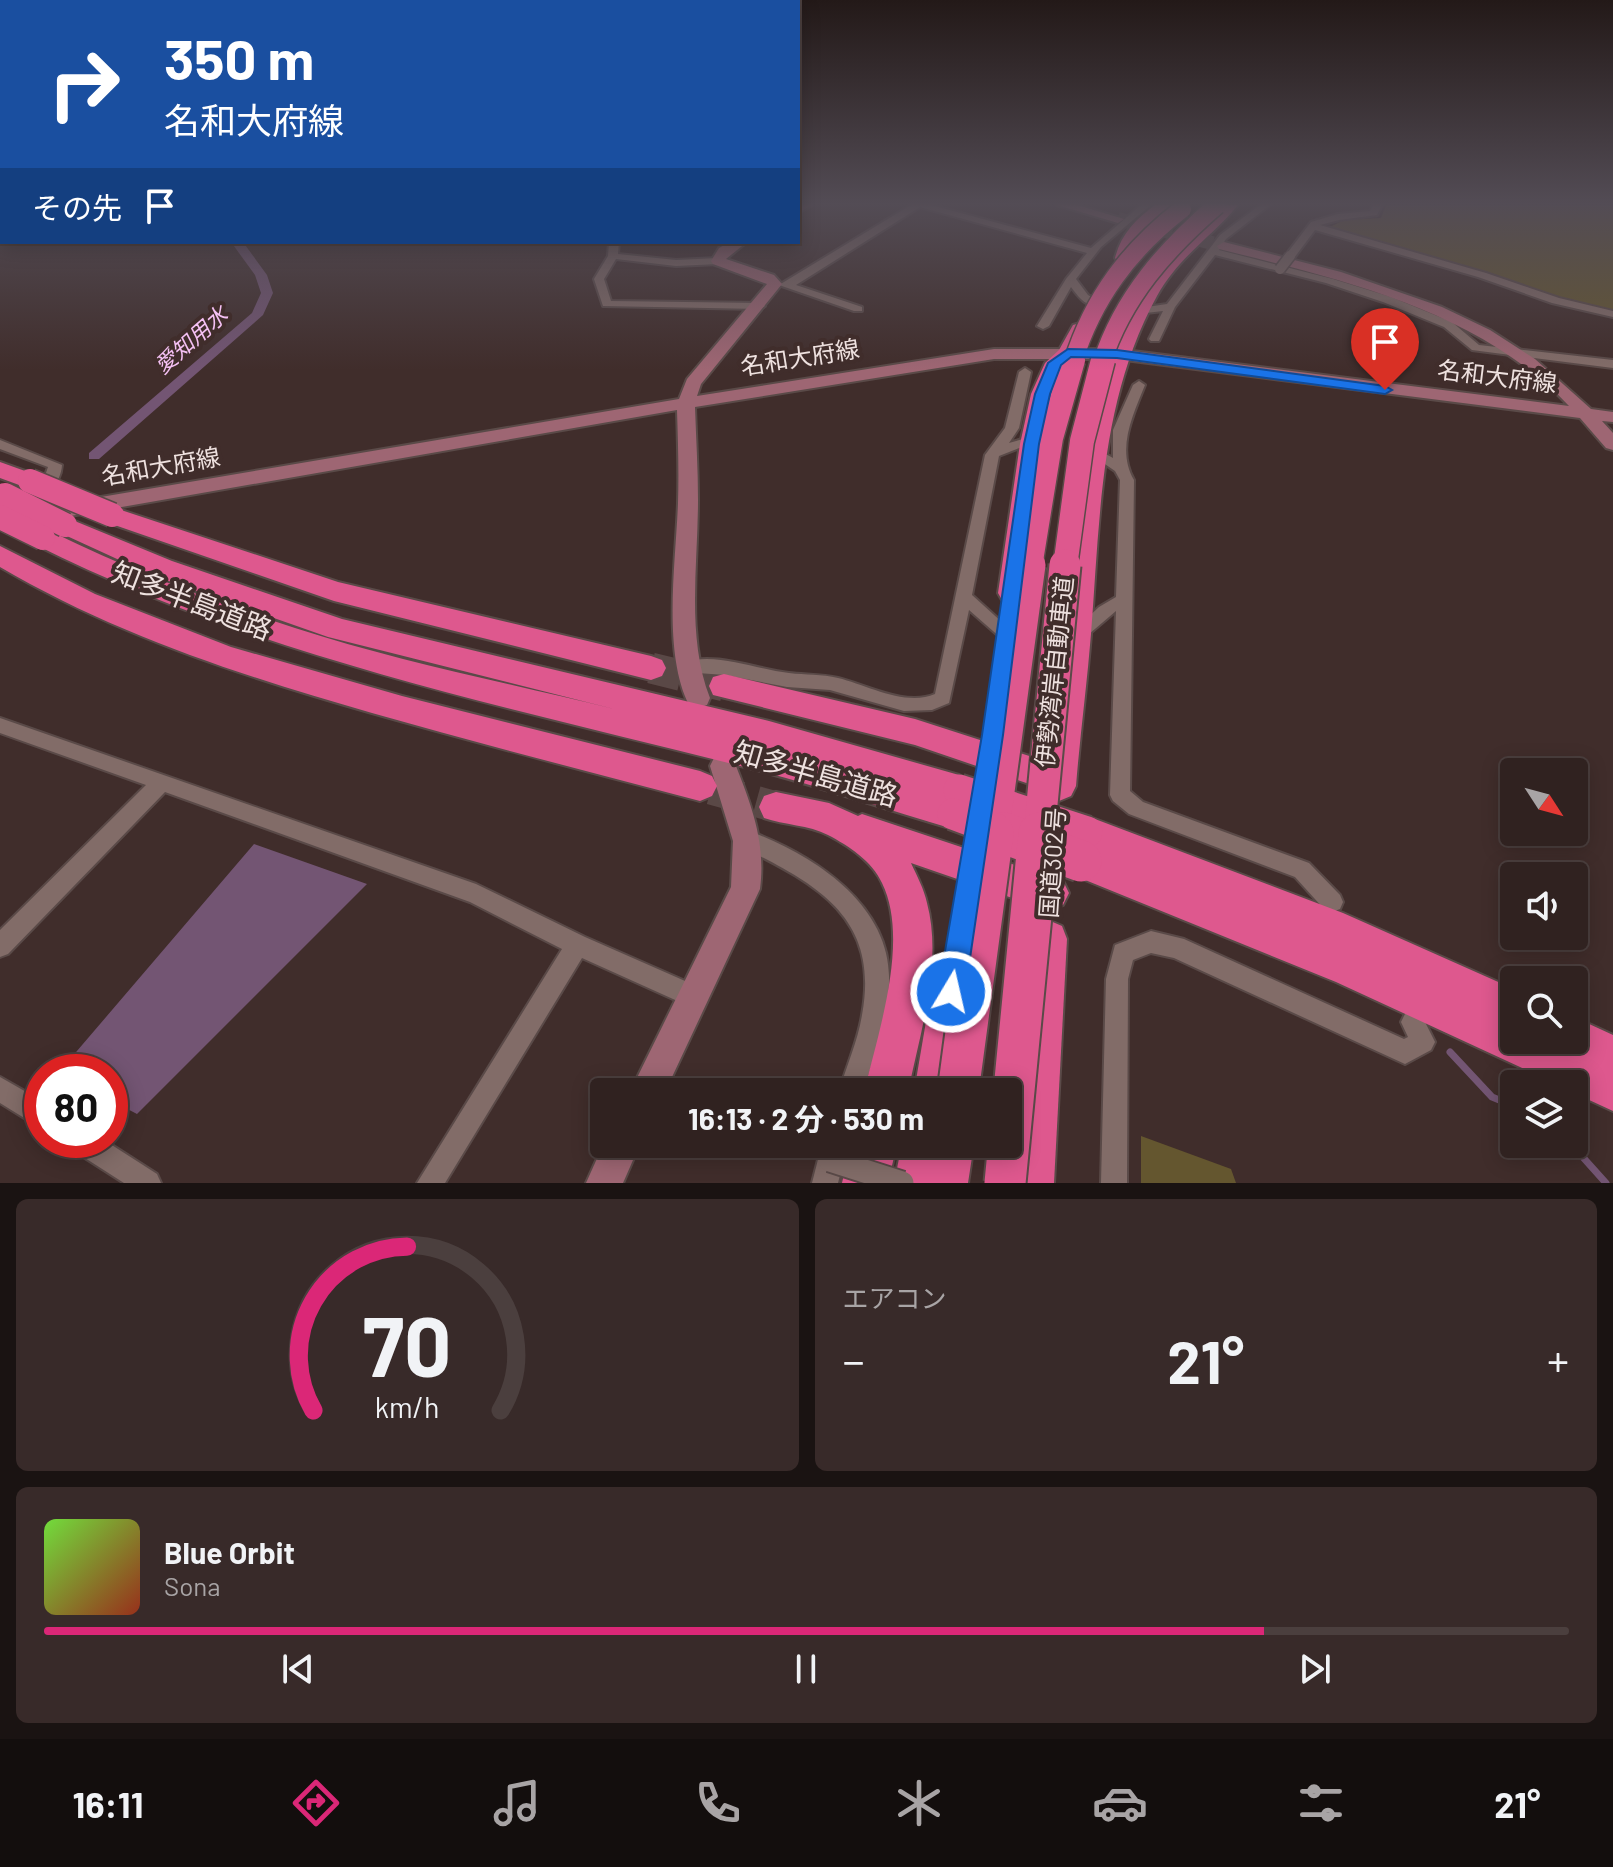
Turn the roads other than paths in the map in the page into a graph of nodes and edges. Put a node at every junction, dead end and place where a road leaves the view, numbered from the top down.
1 (610, 260) edge
2 (651, 260) edge
3 (825, 260) edge
4 (1085, 260) edge
5 (1123, 260) edge
6 (1129, 260) edge
7 (1157, 260) edge
8 (1170, 260) edge
9 (1208, 260) edge
10 (1254, 260) edge
11 (1272, 260) edge
12 (1287, 260) edge
13 (1431, 260) edge
14 (718, 261) joint
15 (1280, 269) junction
16 (1071, 279) junction
17 (782, 285) junction
18 (1094, 303) junction
19 (760, 306) junction
20 (1170, 307) junction
21 (858, 309) dead end
22 (1137, 311) junction
23 (1613, 314) edge
24 (1043, 326) dead end
25 (1155, 339) dead end
26 (1068, 353) junction
27 (1117, 354) junction
28 (1521, 355) junction
29 (1613, 364) edge
30 (1025, 372) dead end
31 (1139, 385) dead end
32 (686, 403) junction
33 (1589, 414) junction
34 (1613, 417) edge
35 (1033, 440) junction
36 (0, 444) edge
37 (1613, 444) edge
38 (997, 450) junction
39 (1093, 451) junction
40 (1120, 468) junction
41 (0, 469) edge
42 (2, 512) edge
43 (4, 558) edge
44 (963, 596) junction
45 (1124, 600) junction
46 (1007, 634) junction
47 (1076, 636) junction
48 (690, 667) junction
49 (651, 668) tunnel mouth
50 (711, 692) joint
51 (0, 725) edge
52 (989, 757) junction
53 (711, 776) joint
54 (1059, 780) junction
55 (160, 784) junction
56 (776, 807) tunnel mouth
57 (835, 821) junction
58 (749, 840) junction
59 (1084, 846) junction
60 (971, 867) junction
61 (1051, 893) junction
62 (1332, 902) dead end
63 (577, 945) junction
64 (0, 946) edge
65 (693, 996) junction
66 (1500, 1004) edge
67 (1413, 1022) dead end
68 (1042, 1032) junction
69 (1588, 1045) edge
70 (1613, 1057) edge
71 (654, 1078) edge
72 (855, 1078) edge
73 (889, 1078) edge
74 (938, 1078) edge
75 (960, 1078) edge
76 (0, 1089) edge
77 (1613, 1089) edge
78 (24, 1104) edge
79 (108, 1158) edge
80 (616, 1158) edge
81 (922, 1158) edge
82 (949, 1158) edge
83 (839, 1168) edge
84 (148, 1183) edge
85 (430, 1183) edge
86 (604, 1183) edge
87 (902, 1183) edge
88 (917, 1183) edge
89 (945, 1183) edge
90 (1005, 1183) edge
91 (1031, 1183) edge
92 (1048, 1183) edge
93 (1114, 1183) edge

1 - 19 street
2 - 14 street
3 - 17 street
4 - 16 street
5 - 18 highway
6 - 75 highway, 伊勢湾岸自動車道, bridge
7 - 90 highway, 伊勢湾岸自動車道, bridge
8 - 22 highway, 国道302号
9 - 20 street
10 - 15 street
11 - 28 street
12 - 15 street, bridge
13 - 23 street
14 - 17 street
15 - 28 street
16 - 18 street
16 - 24 street
17 - 19 street
17 - 21 street
18 - 26 highway
19 - 32 street
20 - 22 street
20 - 25 street
22 - 27 highway, 国道302号
26 - 27 street, 名和大府線
26 - 32 street, 名和大府線
26 - 35 highway
27 - 33 street, 名和大府線
27 - 39 highway, 国道302号
28 - 29 street
28 - 33 street
30 - 38 street
31 - 40 street
32 - 42 street, 名和大府線
32 - 48 street
33 - 34 street, 名和大府線
33 - 37 street
35 - 38 street
35 - 46 highway
36 - 42 street
38 - 44 street
39 - 40 street
39 - 47 highway, 国道302号
40 - 45 street
41 - 49 highway, bridge
42 - 59 highway, 知多半島道路, bridge
43 - 53 highway
44 - 46 street
44 - 48 street
45 - 47 street
45 - 62 street
46 - 52 highway
47 - 54 highway, 国道302号
48 - 50 street
50 - 52 highway
51 - 55 street
52 - 54 highway
52 - 60 highway
53 - 58 street
54 - 61 highway, 国道302号
55 - 63 street
55 - 64 street
56 - 57 highway
57 - 60 highway
57 - 73 highway
58 - 65 street
58 - 72 street
59 - 66 highway, 知多半島道路
59 - 77 highway, 知多半島道路
60 - 61 highway
60 - 74 highway
61 - 68 highway, 国道302号
63 - 65 street
63 - 85 street
65 - 71 street
67 - 93 street
68 - 91 highway, 国道302号
68 - 92 highway
69 - 70 highway
76 - 78 street
79 - 84 street
80 - 86 street
81 - 88 highway
82 - 89 highway
83 - 87 street, bridge

